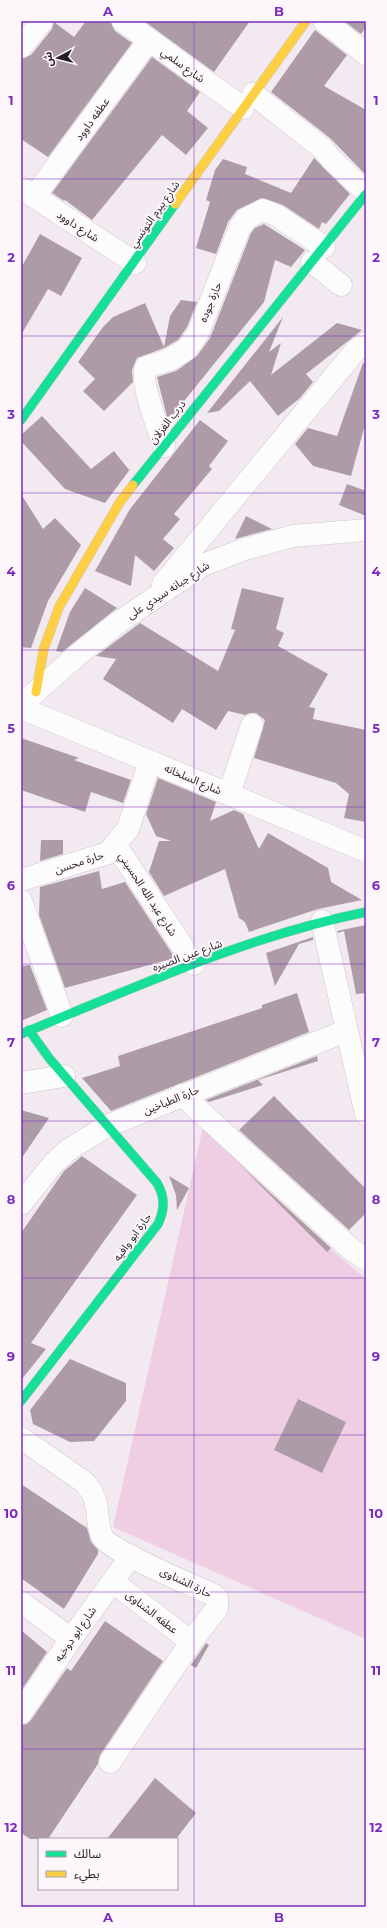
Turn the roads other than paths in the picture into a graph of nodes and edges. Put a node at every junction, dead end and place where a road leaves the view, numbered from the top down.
1 (42, 21) edge
2 (123, 21) edge
3 (306, 21) edge
4 (324, 21) edge
5 (149, 40) junction
6 (21, 47) edge
7 (366, 54) edge
8 (248, 101) junction
9 (28, 193) edge
10 (366, 193) edge
11 (318, 255) junction
12 (135, 263) junction
13 (341, 285) dead end
14 (366, 343) edge
15 (21, 420) edge
16 (164, 446) junction
17 (366, 530) edge
18 (147, 603) junction
19 (26, 701) edge
20 (252, 725) dead end
21 (150, 761) junction
22 (229, 794) junction
23 (115, 844) junction
24 (366, 851) edge
25 (21, 880) edge
26 (21, 901) edge
27 (366, 912) edge
28 (322, 921) junction
29 (194, 964) junction
30 (62, 1016) junction
31 (346, 1031) junction
32 (25, 1032) edge
33 (64, 1076) junction
34 (21, 1083) edge
35 (182, 1095) junction
36 (366, 1114) edge
37 (107, 1126) junction
38 (21, 1204) edge
39 (366, 1259) edge
40 (21, 1401) edge
41 (21, 1438) edge
42 (131, 1556) junction
43 (113, 1582) junction
44 (21, 1602) edge
45 (71, 1639) junction
46 (191, 1642) junction
47 (21, 1713) edge
48 (110, 1762) dead end

1 - 6 street
2 - 5 street, شارع سلمي
3 - 8 street, شارع بيرم التونسي
4 - 7 street
5 - 8 street, شارع سلمي
5 - 9 street, عطفه داوود
8 - 10 street, شارع سلمي
8 - 12 street, شارع بيرم التونسي
9 - 12 street, شارع داوود
10 - 11 street, درب الغزلان
11 - 13 street
11 - 16 street, درب الغزلان
11 - 16 street, حارة جوده
12 - 15 street, شارع بيرم التونسي
14 - 18 street
16 - 19 street, درب الغزلان
17 - 18 street, شارع جبانه سيدي على
18 - 19 street, شارع جبانه سيدي على
19 - 21 street, شارع السلخانه
20 - 22 street
21 - 22 street, شارع السلخانه
21 - 23 street, حارة محسن
22 - 24 street, شارع السلخانه
23 - 25 street, حارة محسن
23 - 29 street, شارع عبد الله الحسيني
26 - 30 street
27 - 28 street, شارع عين الصيره
28 - 29 street, شارع عين الصيره
28 - 31 street
29 - 30 street, شارع عين الصيره
30 - 32 street, شارع عين الصيره
31 - 35 street, حارة الطباخين
31 - 36 street
32 - 33 street, حارة ابو وافيه
33 - 34 street
33 - 37 street, حارة ابو وافيه
35 - 37 street, حارة الطباخين
35 - 39 street
37 - 38 street, حارة الطباخين
37 - 40 street, حارة ابو وافيه
41 - 42 street, حارة الشناوى
42 - 43 street, شارع ابو دوخيه
42 - 46 street, حارة الشناوى
43 - 45 street, شارع ابو دوخيه
43 - 46 street, عطفه الشناوى
44 - 45 street
45 - 47 street, شارع ابو دوخيه
46 - 48 street, حارة الشناوى

